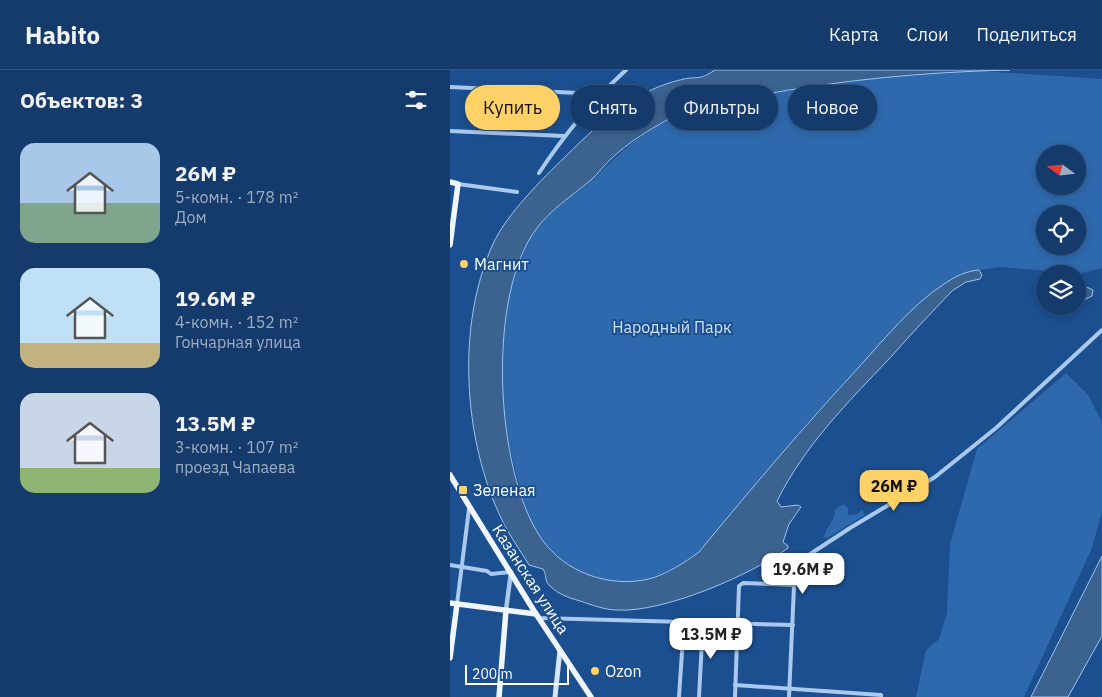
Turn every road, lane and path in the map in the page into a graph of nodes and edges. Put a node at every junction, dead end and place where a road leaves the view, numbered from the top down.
1 (626, 70) edge
2 (610, 85) edge
3 (450, 87) edge
4 (570, 93) edge
5 (570, 129) edge
6 (450, 131) edge
7 (564, 136) junction
8 (539, 173) dead end
9 (450, 182) edge
10 (458, 184) junction
11 (517, 192) dead end
12 (450, 244) edge
13 (1102, 330) edge
14 (450, 475) edge
15 (469, 509) junction
16 (450, 565) edge
17 (462, 567) junction
18 (510, 572) junction
19 (794, 586) junction
20 (525, 594) junction
21 (450, 603) edge
22 (457, 604) junction
23 (506, 610) junction
24 (519, 612) junction
25 (536, 614) junction
26 (684, 622) junction
27 (703, 622) junction
28 (738, 623) junction
29 (792, 625) junction
30 (561, 650) junction
31 (450, 658) edge
32 (735, 685) junction
33 (790, 689) junction
34 (834, 691) junction
35 (881, 696) edge
36 (499, 697) edge
37 (555, 697) edge
38 (591, 697) edge
39 (678, 697) edge
40 (699, 697) edge
41 (734, 697) edge
42 (790, 697) edge
43 (834, 697) edge

1 - 2 street
3 - 4 street
5 - 7 street
6 - 7 street
7 - 8 street
9 - 10 main road
10 - 11 street
10 - 12 main road
13 - 19 street
14 - 15 main road, Казанская улица
15 - 17 street
15 - 18 main road, Казанская улица
16 - 17 street
17 - 18 street
17 - 22 street
18 - 20 main road, Казанская улица
18 - 23 street
19 - 28 street
19 - 29 street
20 - 24 main road
20 - 25 main road, Казанская улица
21 - 22 main road
22 - 23 main road
22 - 31 main road
23 - 24 main road
23 - 36 main road
24 - 25 main road
25 - 26 street
25 - 30 main road, Казанская улица
26 - 27 street
26 - 39 street
27 - 28 street
27 - 40 street
28 - 29 street
28 - 32 street
29 - 33 street
30 - 37 main road
30 - 38 main road, Казанская улица
32 - 33 street
32 - 41 street
33 - 34 street
33 - 42 street
34 - 35 street
34 - 43 street

